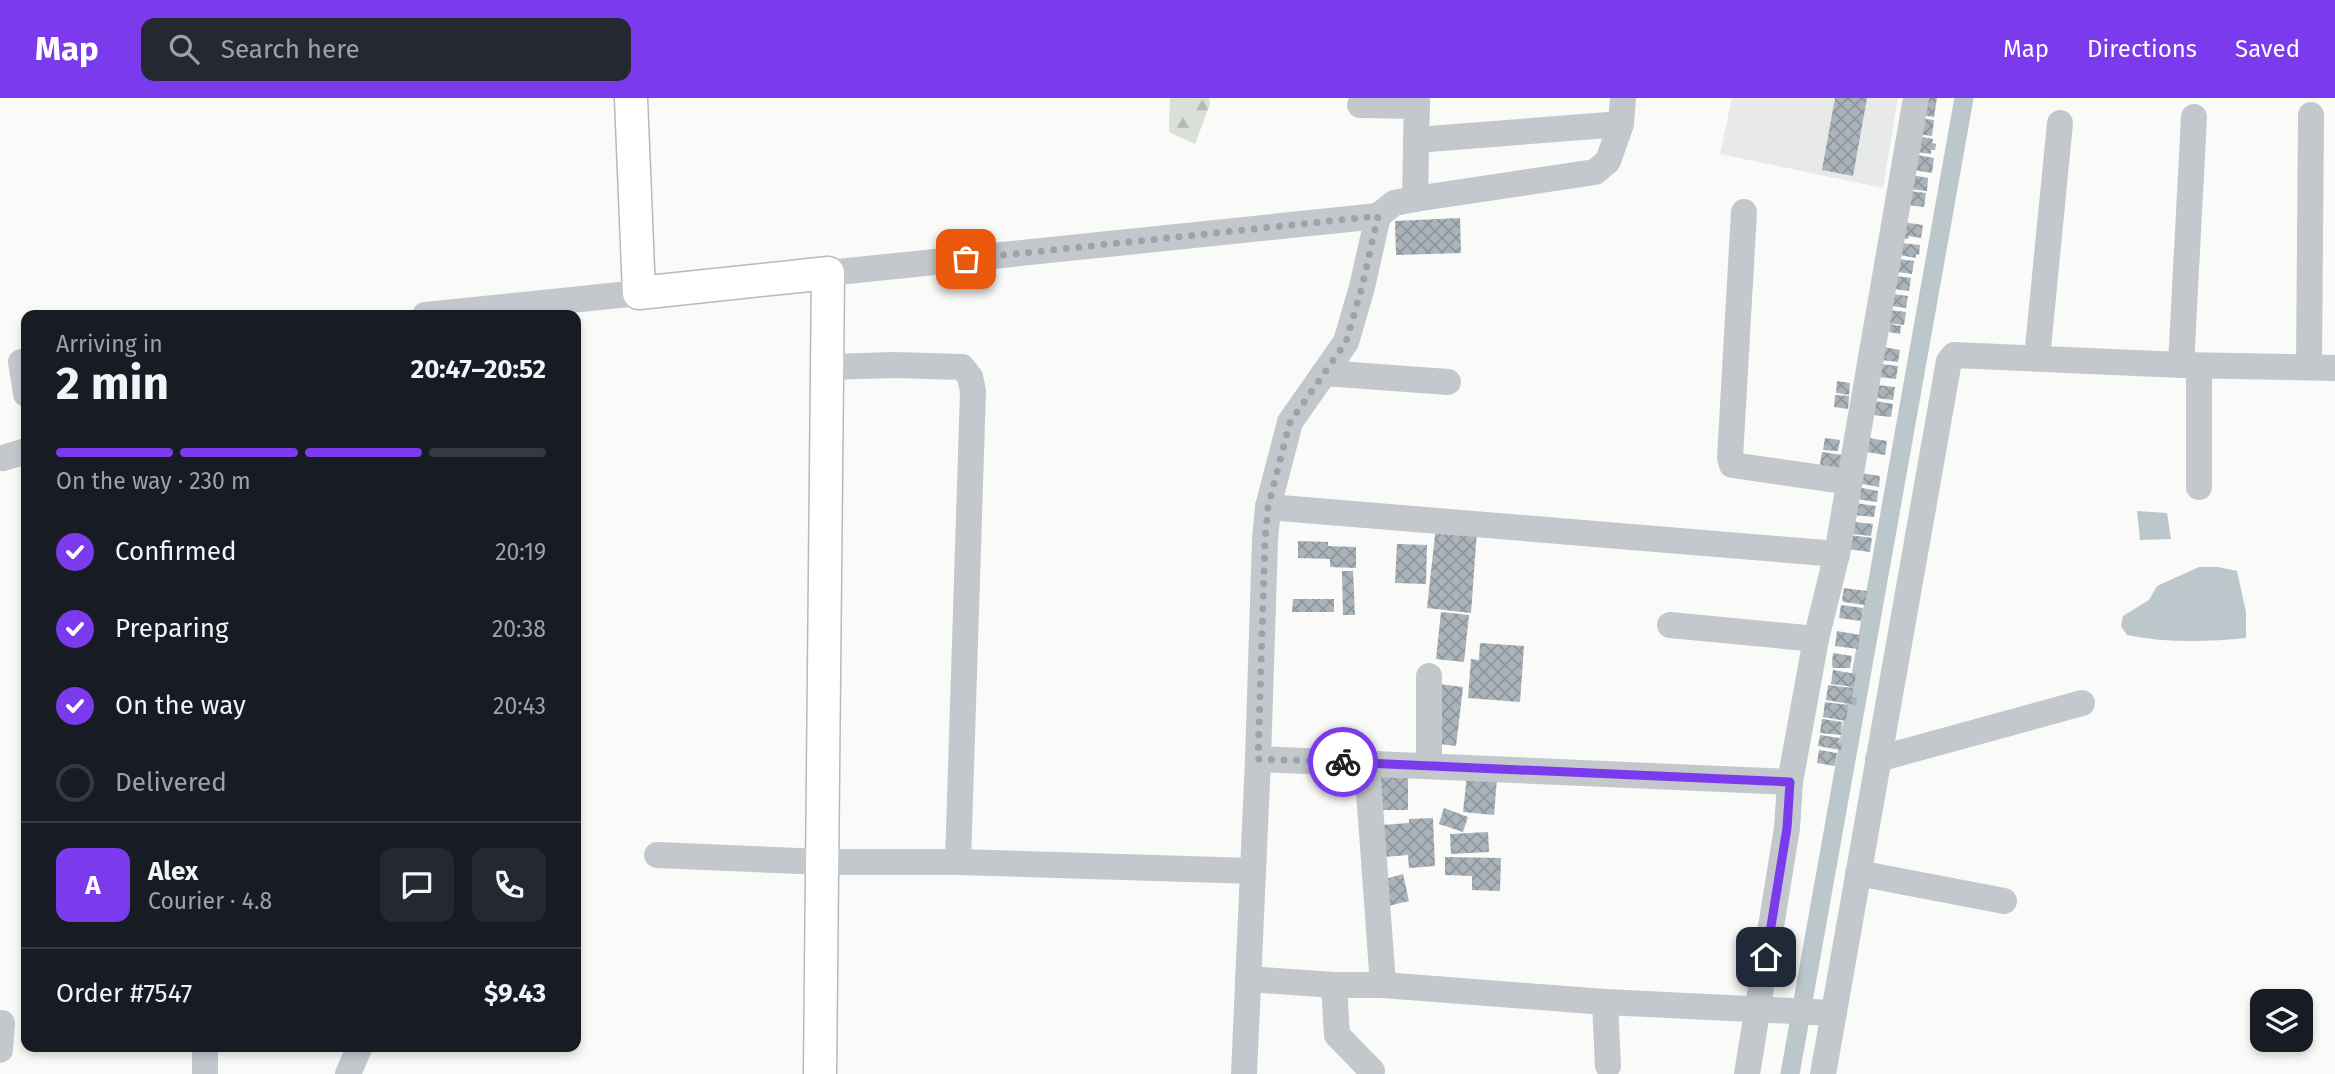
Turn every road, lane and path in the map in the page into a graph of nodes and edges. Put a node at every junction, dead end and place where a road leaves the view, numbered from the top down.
1 (631, 98) edge
2 (1916, 98) edge
3 (1417, 102) edge
4 (1360, 105) dead end
5 (1622, 111) edge
6 (2311, 115) dead end
7 (2194, 117) dead end
8 (2060, 123) dead end
9 (1416, 141) junction
10 (1415, 199) junction
11 (1744, 212) dead end
12 (1378, 216) junction
13 (828, 274) junction
14 (639, 293) junction
15 (474, 310) edge
16 (2037, 358) junction
17 (2190, 365) junction
18 (827, 367) junction
19 (2322, 367) edge
20 (1324, 373) junction
21 (1448, 382) dead end
22 (1850, 482) junction
23 (2199, 487) dead end
24 (1268, 507) junction
25 (1837, 554) junction
26 (1670, 625) dead end
27 (1816, 639) junction
28 (1429, 676) dead end
29 (2082, 703) dead end
30 (1258, 759) junction
31 (1878, 759) junction
32 (1367, 764) junction
33 (1429, 766) junction
34 (1790, 782) junction
35 (657, 855) dead end
36 (822, 862) junction
37 (958, 862) junction
38 (1253, 871) junction
39 (1858, 873) junction
40 (2004, 901) dead end
41 (1248, 979) junction
42 (1334, 985) junction
43 (1383, 985) junction
44 (1605, 1002) junction
45 (1768, 1009) junction
46 (1825, 1013) junction
47 (2, 1023) dead end
48 (0, 1050) edge
49 (205, 1052) edge
50 (357, 1052) edge
51 (1608, 1066) dead end
52 (1372, 1071) dead end
53 (205, 1074) edge
54 (348, 1074) edge
55 (820, 1074) edge
56 (1244, 1074) edge
57 (1747, 1074) edge
58 (1823, 1074) edge

1 - 14 main road
2 - 22 street
3 - 4 street
3 - 9 street
5 - 9 street
5 - 10 street
6 - 19 street
7 - 17 street
8 - 16 street
9 - 10 street
10 - 12 street
11 - 22 street
12 - 13 street
12 - 20 street
13 - 14 main road
13 - 18 main road
14 - 15 street
16 - 17 street
16 - 31 street
17 - 19 street
17 - 23 street
18 - 36 main road
18 - 37 street
20 - 21 street
20 - 24 street
22 - 25 street
24 - 25 street
24 - 30 street
25 - 27 street
26 - 27 street
27 - 34 street
28 - 33 street
29 - 31 street
30 - 32 street
30 - 38 street
31 - 39 street
32 - 33 street
32 - 43 street
33 - 34 street
34 - 45 street
35 - 36 street
36 - 37 street
36 - 55 main road
37 - 38 street
38 - 41 street
39 - 40 street
39 - 46 street
41 - 42 street
41 - 56 street
42 - 43 street
42 - 52 street
43 - 44 street
44 - 45 street
44 - 51 street
45 - 46 street
45 - 57 street
46 - 58 street
47 - 48 street
49 - 53 street
50 - 54 street

